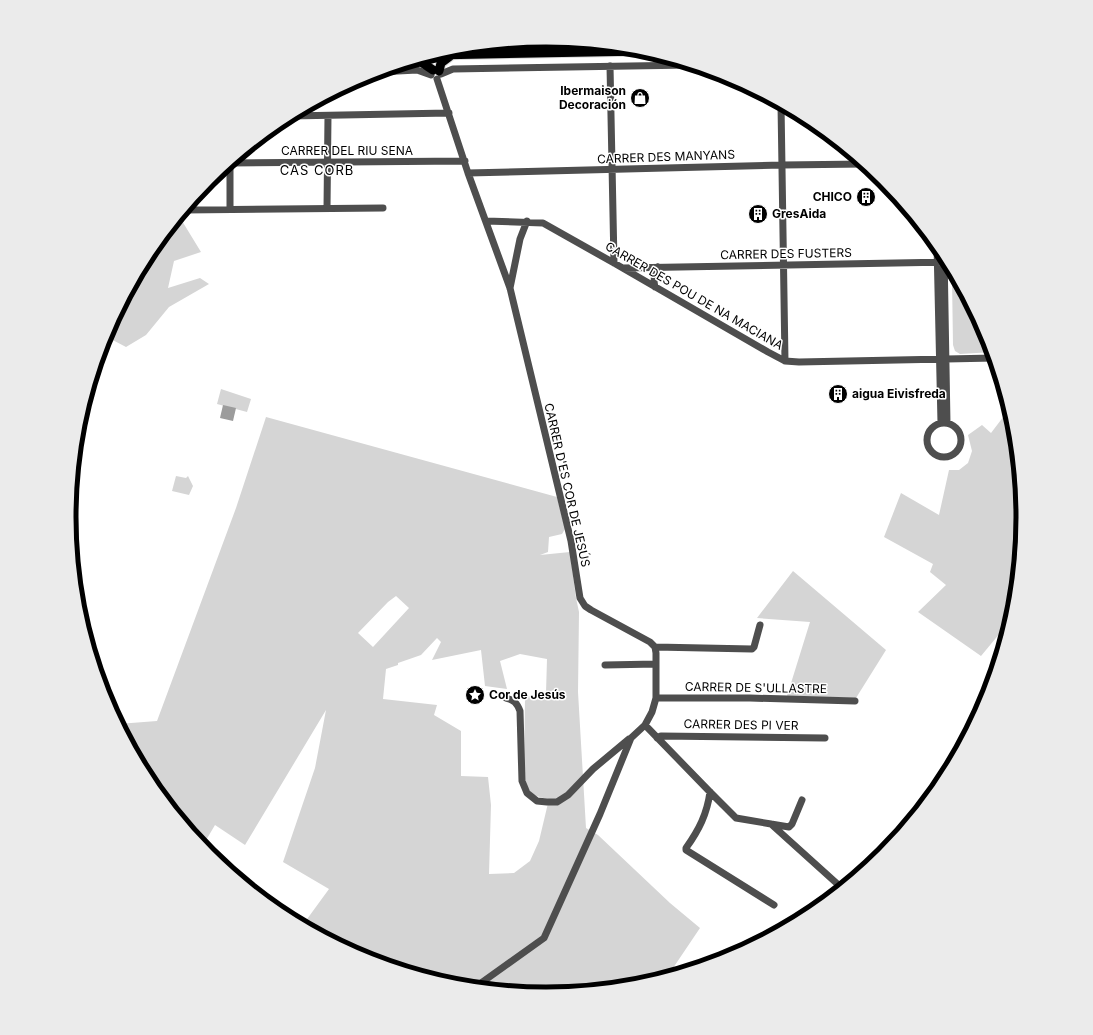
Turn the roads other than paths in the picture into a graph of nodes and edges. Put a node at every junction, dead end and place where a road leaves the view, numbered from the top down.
1 (611, 52) edge
2 (468, 54) edge
3 (448, 58) edge
4 (423, 64) edge
5 (675, 65) edge
6 (610, 66) junction
7 (398, 71) edge
8 (436, 74) junction
9 (781, 110) edge
10 (449, 113) junction
11 (301, 116) edge
12 (328, 116) junction
13 (464, 161) junction
14 (238, 162) edge
15 (328, 162) junction
16 (782, 164) junction
17 (857, 164) edge
18 (613, 169) junction
19 (230, 170) edge
20 (468, 173) junction
21 (327, 208) junction
22 (383, 208) dead end
23 (230, 209) junction
24 (191, 210) edge
25 (486, 221) junction
26 (527, 221) junction
27 (942, 262) edge
28 (614, 263) junction
29 (943, 264) edge
30 (783, 265) junction
31 (658, 267) junction
32 (623, 268) junction
33 (655, 287) junction
34 (510, 288) junction
35 (942, 358) junction
36 (989, 358) edge
37 (785, 360) junction
38 (944, 423) junction
39 (760, 625) dead end
40 (655, 647) junction
41 (656, 664) junction
42 (604, 665) dead end
43 (506, 698) dead end
44 (656, 698) junction
45 (855, 701) dead end
46 (645, 725) junction
47 (630, 738) junction
48 (656, 738) junction
49 (825, 738) dead end
50 (710, 792) junction
51 (802, 800) dead end
52 (771, 824) junction
53 (839, 886) edge
54 (774, 905) dead end
55 (481, 983) edge

1 - 2 main road
3 - 8 main road
4 - 8 main road
5 - 6 street
6 - 8 street
6 - 18 street
7 - 8 street
8 - 10 street, CARRER D'ES COR DE JESÚS
9 - 16 street
10 - 12 street
10 - 13 street, CARRER D'ES COR DE JESÚS
11 - 12 street
12 - 15 street
13 - 15 street, CARRER DEL RIU SENA
13 - 20 street, CARRER D'ES COR DE JESÚS
14 - 15 street, CARRER DEL RIU SENA
15 - 21 street
16 - 17 street, CARRER DES MANYANS
16 - 18 street, CARRER DES MANYANS
16 - 30 street
18 - 20 street, CARRER DES MANYANS
18 - 28 street
19 - 23 street
20 - 25 street, CARRER D'ES COR DE JESÚS
21 - 22 street
21 - 23 street
23 - 24 street
25 - 26 street, CARRER DES POU DE NA MACIANA
25 - 34 street, CARRER D'ES COR DE JESÚS
26 - 28 street, CARRER DES POU DE NA MACIANA
26 - 34 street
27 - 30 street, CARRER DES FUSTERS
28 - 32 street, CARRER DES POU DE NA MACIANA
29 - 35 street
30 - 31 street, CARRER DES FUSTERS
30 - 37 street
31 - 32 street, CARRER DES FUSTERS
31 - 33 street
32 - 33 street, CARRER DES POU DE NA MACIANA
33 - 37 street, CARRER DES POU DE NA MACIANA
34 - 40 street, CARRER D'ES COR DE JESÚS
35 - 36 street, CARRER DES POU DE NA MACIANA
35 - 37 street, CARRER DES POU DE NA MACIANA
35 - 38 street
38 - 38 street
39 - 40 street
40 - 41 street
41 - 42 street
41 - 44 street
43 - 47 street
44 - 45 street, CARRER DE S'ULLASTRE
44 - 46 street
46 - 47 street
46 - 48 street
47 - 55 street
48 - 49 street, CARRER DES PI VER
48 - 50 street
50 - 52 street
50 - 54 street
51 - 52 street
52 - 53 street

